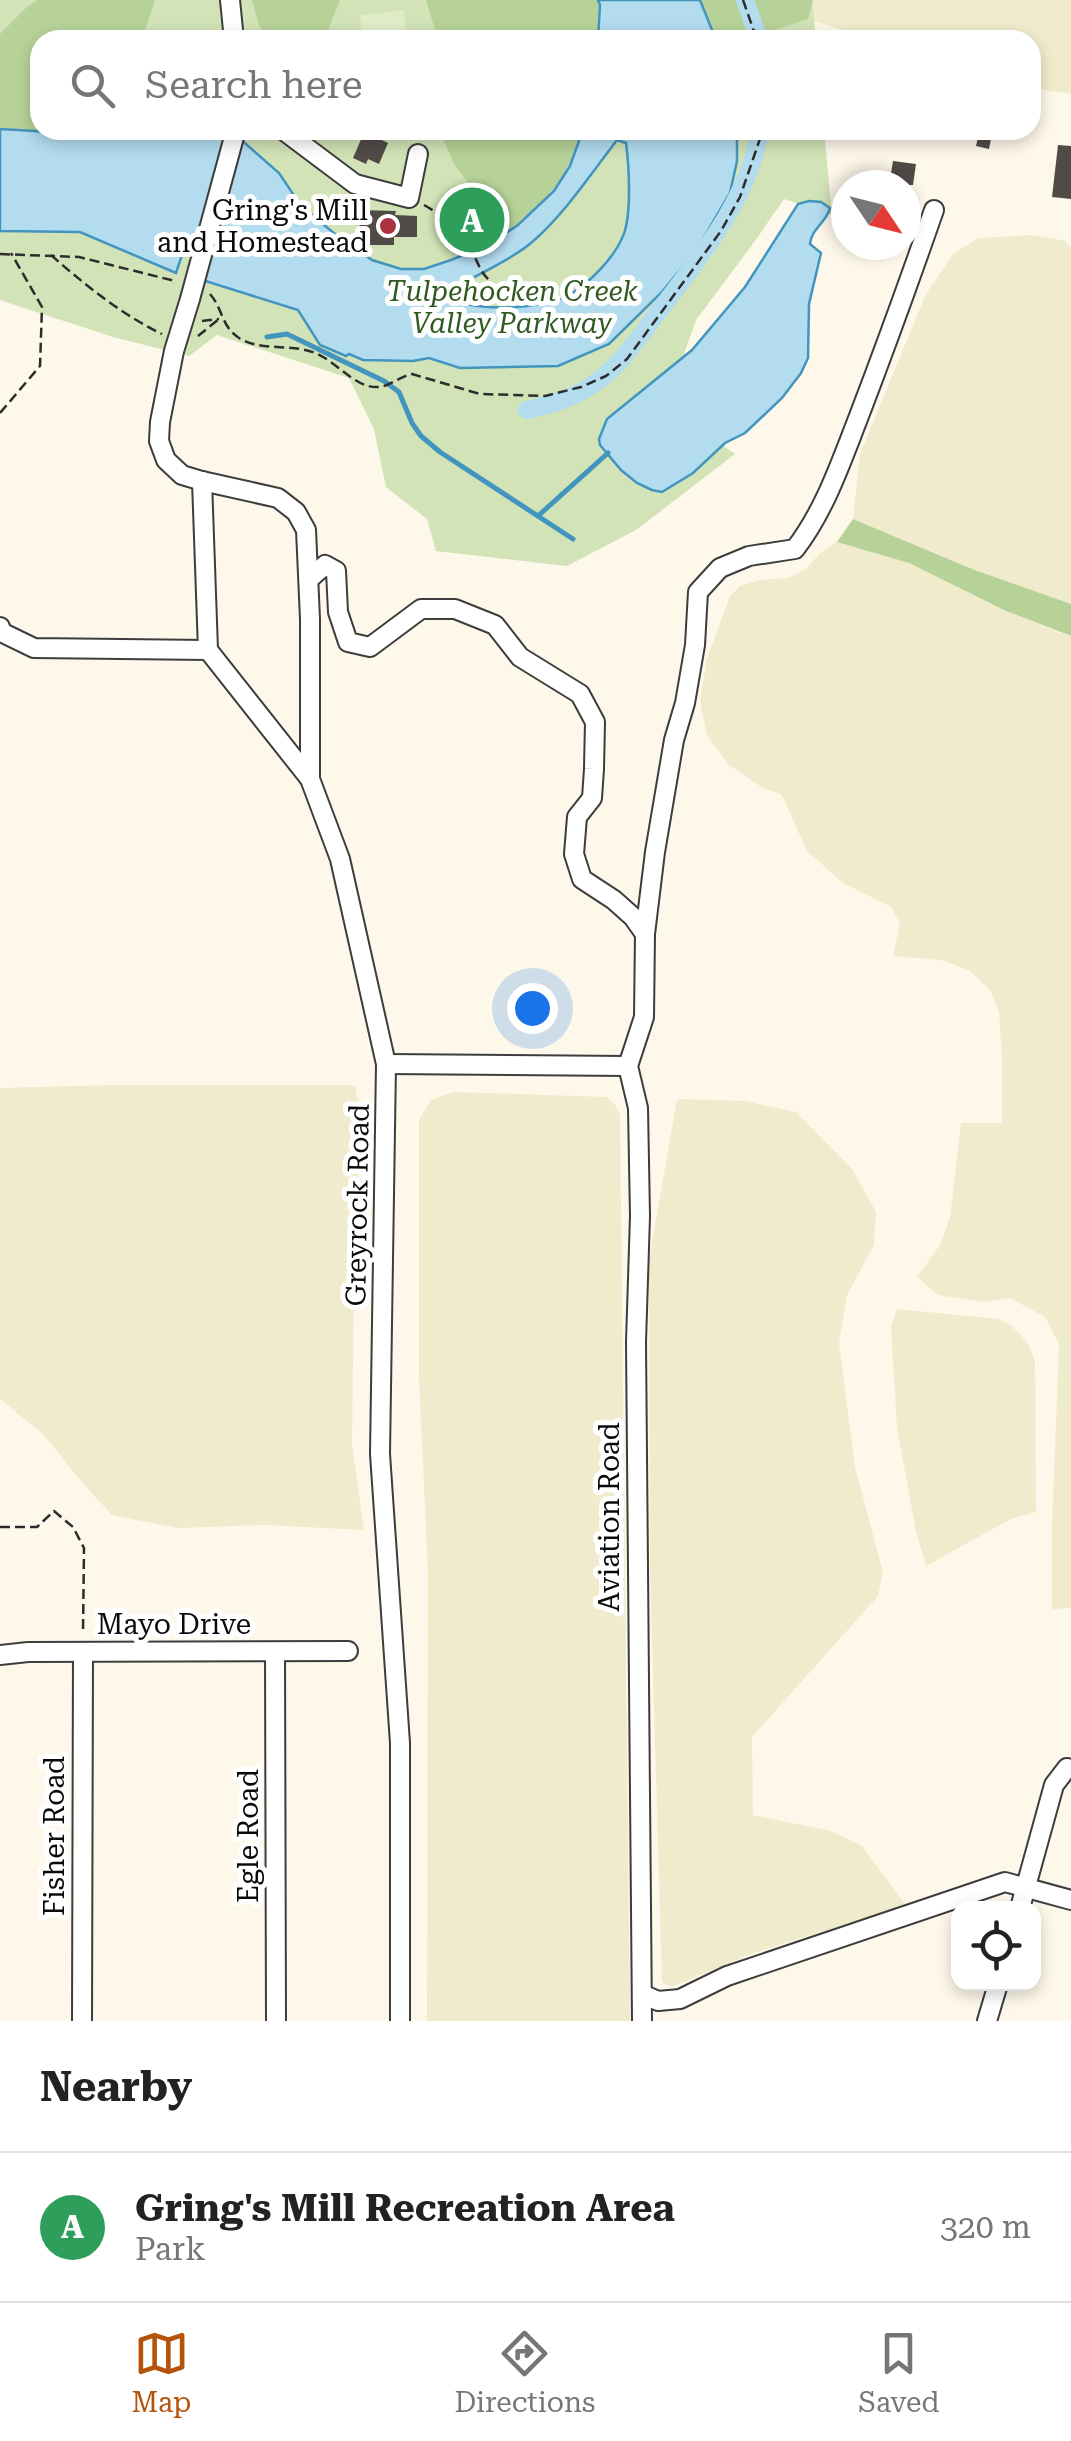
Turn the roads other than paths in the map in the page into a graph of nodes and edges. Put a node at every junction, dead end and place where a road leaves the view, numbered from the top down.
1 (230, 0) edge
2 (233, 30) edge
3 (232, 140) edge
4 (296, 140) edge
5 (418, 154) dead end
6 (934, 210) dead end
7 (202, 482) junction
8 (309, 579) junction
9 (0, 627) edge
10 (208, 650) junction
11 (310, 779) junction
12 (645, 934) junction
13 (386, 1064) junction
14 (628, 1066) junction
15 (82, 1652) junction
16 (276, 1652) junction
17 (348, 1652) dead end
18 (0, 1654) edge
19 (1071, 1769) edge
20 (1026, 1888) junction
21 (1071, 1900) edge
22 (1022, 1901) edge
23 (996, 1991) edge
24 (642, 1994) junction
25 (82, 2021) edge
26 (276, 2021) edge
27 (400, 2021) edge
28 (642, 2021) edge
29 (987, 2021) edge

1 - 2 street
3 - 7 street, bridge
4 - 5 street
6 - 12 street, Aviation Road
7 - 8 street
7 - 10 street
8 - 11 street
8 - 12 street
9 - 10 street
10 - 11 street, Greyrock Road
11 - 13 street, Greyrock Road
12 - 14 street, Aviation Road
13 - 14 street
13 - 27 street, Greyrock Road
14 - 24 street, Aviation Road
15 - 16 street, Mayo Drive
15 - 18 street, Mayo Drive
15 - 25 street, Fisher Road
16 - 17 street, Mayo Drive
16 - 26 street, Egle Road
19 - 20 street
20 - 21 street
20 - 22 street
20 - 24 street
23 - 29 street
24 - 28 street, Aviation Road

